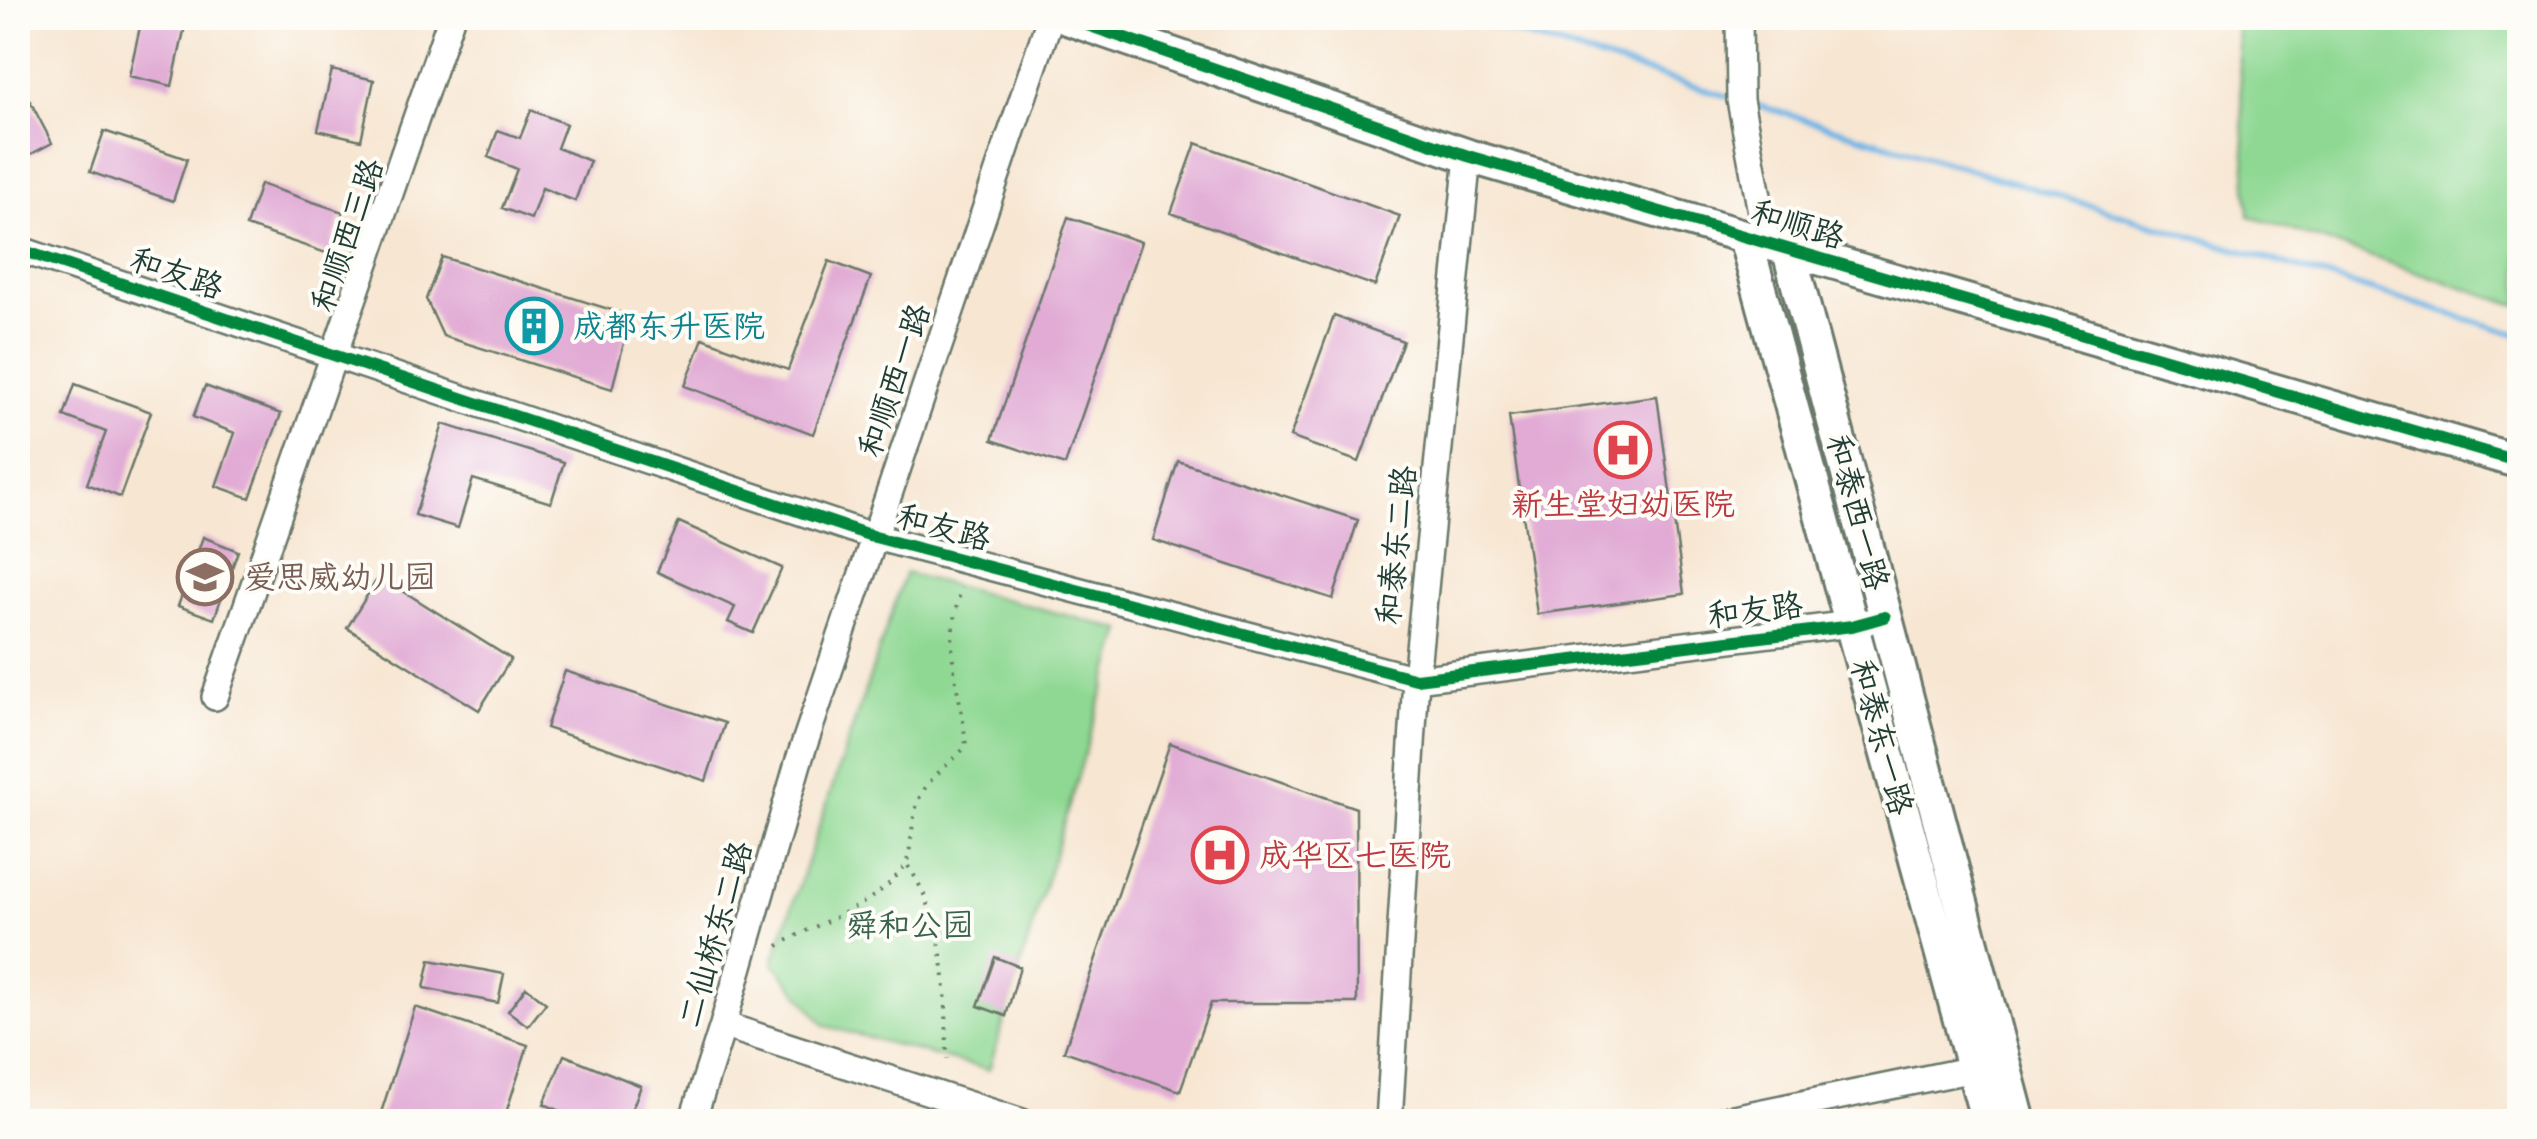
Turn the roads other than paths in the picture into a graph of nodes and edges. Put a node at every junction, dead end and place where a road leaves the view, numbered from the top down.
1 (451, 18) edge
2 (1050, 18) edge
3 (1067, 18) edge
4 (1739, 18) edge
5 (1468, 156) junction
6 (1767, 244) junction
7 (18, 249) edge
8 (334, 356) junction
9 (2520, 462) edge
10 (875, 538) junction
11 (1885, 617) junction
12 (1852, 626) junction
13 (1416, 680) junction
14 (216, 698) dead end
15 (798, 764) joint
16 (724, 1025) junction
17 (1988, 1066) junction
18 (692, 1122) edge
19 (1022, 1122) edge
20 (1389, 1122) edge
21 (1714, 1122) edge
22 (1988, 1122) edge
23 (2020, 1122) edge

1 - 8 street, 和顺西三路
2 - 10 street, 和顺西一路
3 - 5 street, 和顺路
4 - 6 street
5 - 6 street, 和顺路
5 - 13 street, 和泰东二路
6 - 9 street, 和顺路
6 - 11 street, 和泰西一路
6 - 12 street, 和泰东一路
7 - 8 street, 和友路
8 - 10 street, 和友路
8 - 14 street, 和顺西三路
10 - 13 street, 和友路
10 - 15 street, 和顺西一路
11 - 12 street, 和友路
11 - 17 street, 和泰西一路
12 - 13 street, 和友路
12 - 17 street, 和泰东一路
13 - 20 street, 和泰东二路
15 - 16 street, 二仙桥东二路
16 - 18 street, 二仙桥东二路
16 - 19 street
17 - 21 street
17 - 22 street, 和泰东一路
17 - 23 street, 和泰西一路

